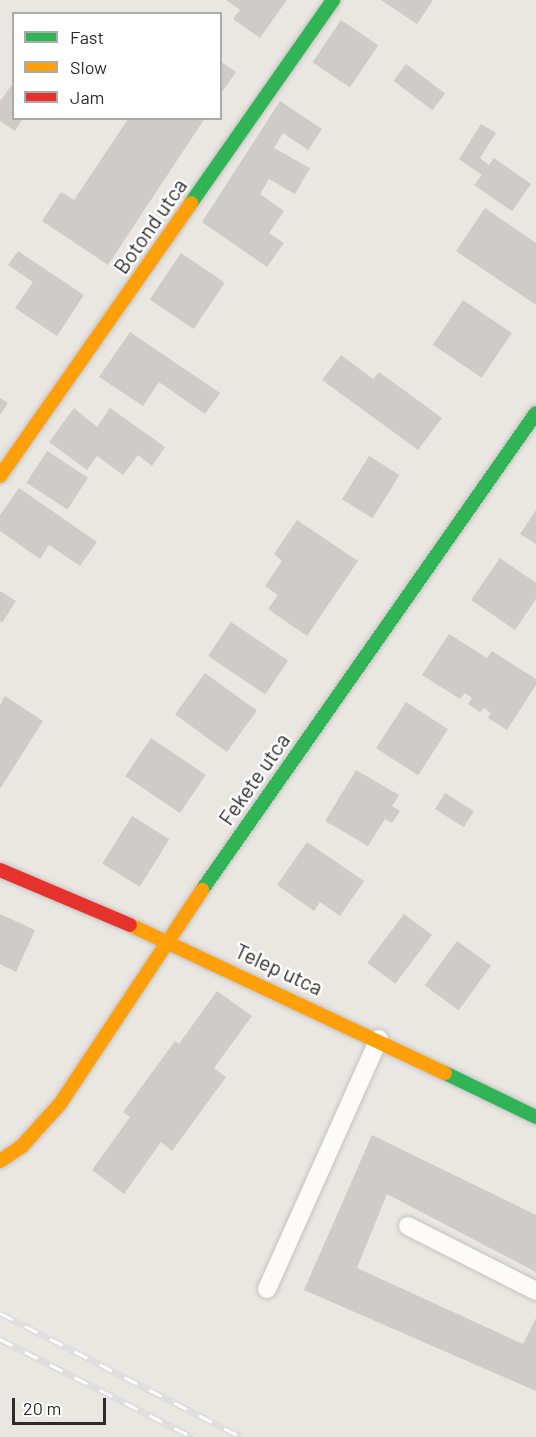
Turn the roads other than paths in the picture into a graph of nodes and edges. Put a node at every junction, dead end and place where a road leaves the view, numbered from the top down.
1 (333, 0) edge
2 (536, 413) edge
3 (0, 476) edge
4 (0, 870) edge
5 (167, 940) junction
6 (379, 1039) junction
7 (536, 1117) edge
8 (0, 1161) edge
9 (408, 1226) dead end
10 (267, 1289) dead end
11 (536, 1291) edge

1 - 3 street, Botond utca
2 - 5 street, Fekete utca
4 - 5 street, Telep utca
5 - 6 street, Telep utca
5 - 8 street, Fekete utca
6 - 7 street, Telep utca
6 - 10 lane
9 - 11 lane

